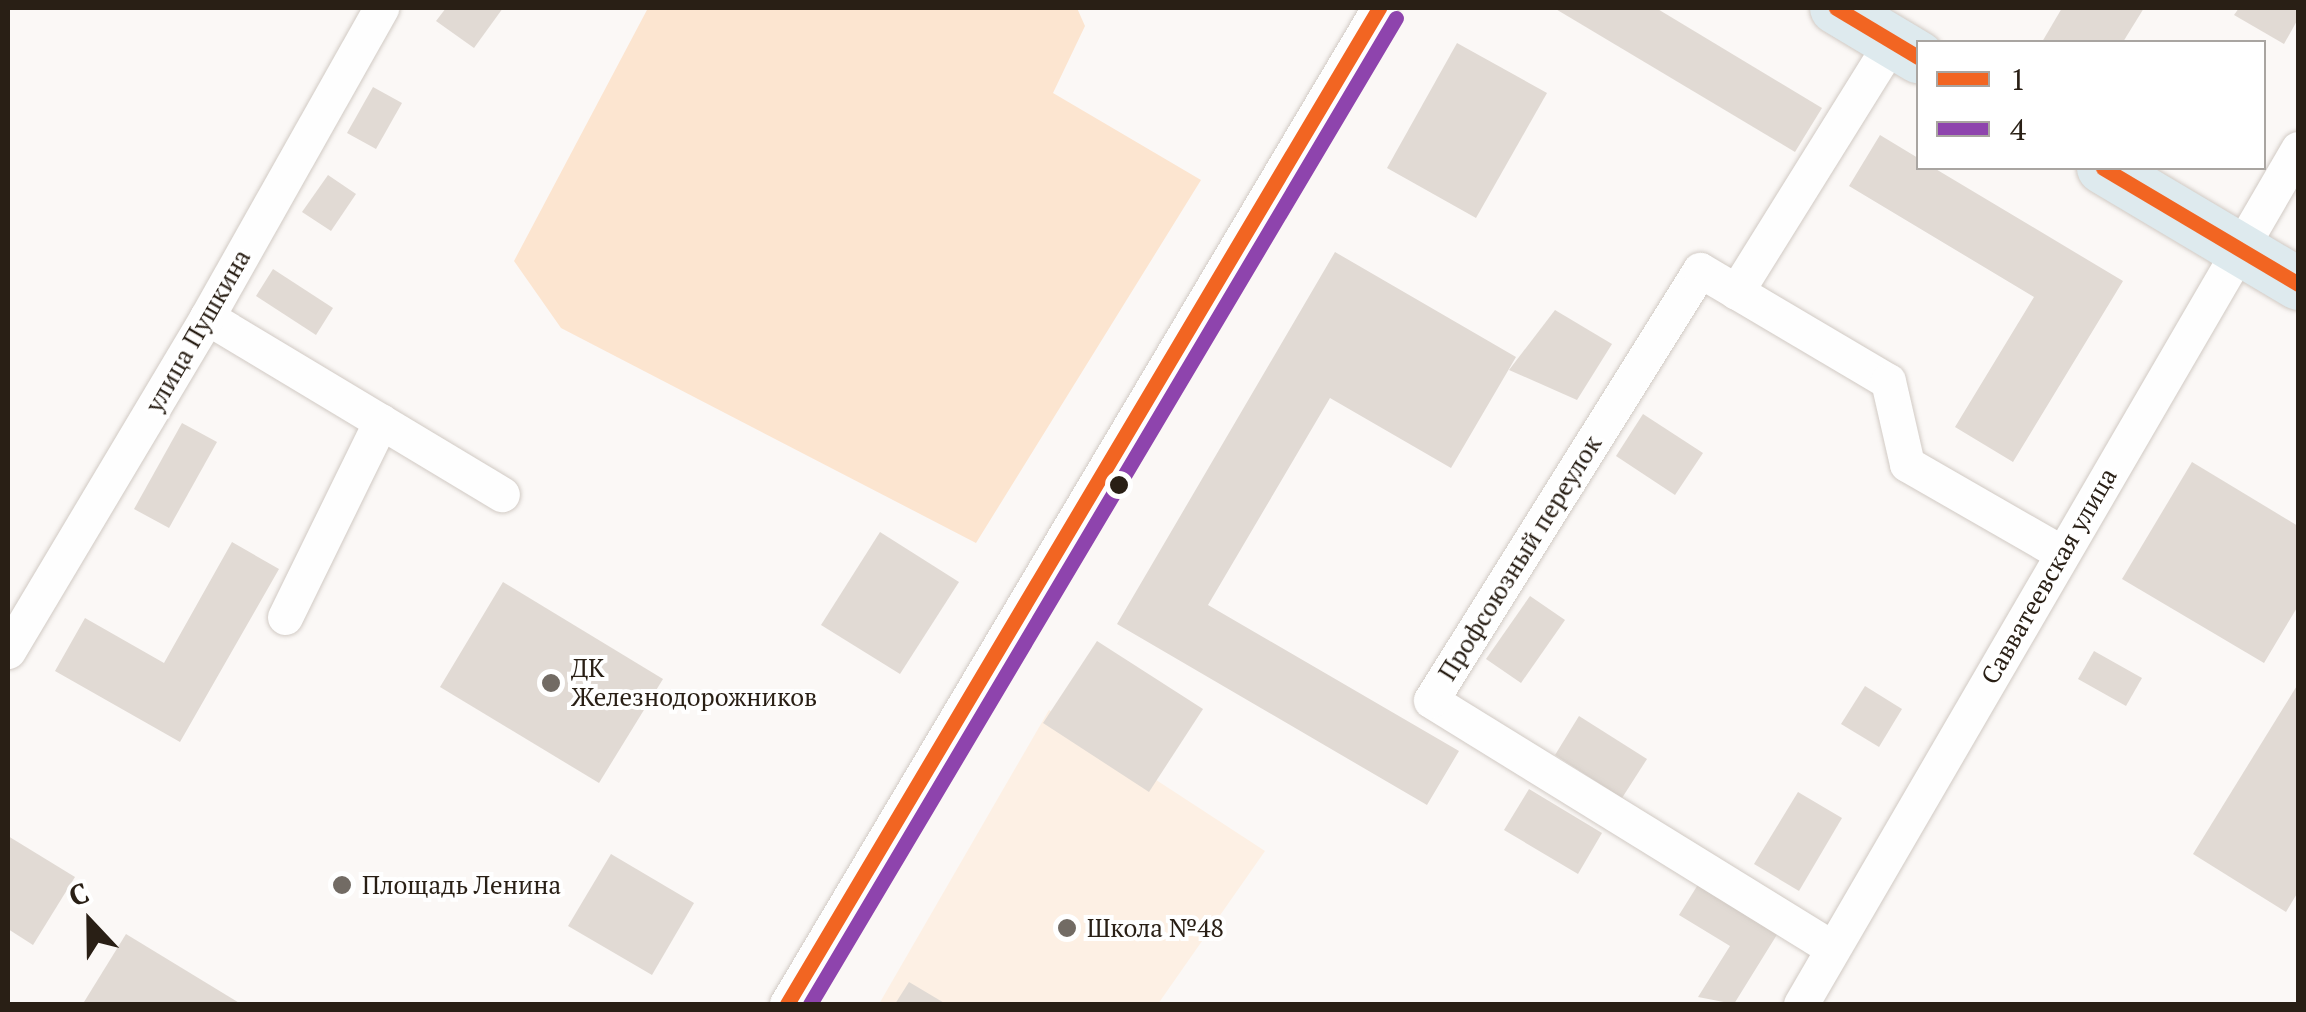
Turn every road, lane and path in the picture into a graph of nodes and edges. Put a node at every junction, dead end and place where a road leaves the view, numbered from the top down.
1 (1378, 8) edge
2 (1836, 8) edge
3 (368, 14) edge
4 (1905, 49) edge
5 (2298, 149) edge
6 (2106, 170) edge
7 (2240, 248) junction
8 (2298, 284) edge
9 (1736, 292) junction
10 (207, 317) junction
11 (382, 421) junction
12 (502, 494) dead end
13 (2062, 553) junction
14 (286, 618) dead end
15 (8, 651) edge
16 (1832, 948) junction
17 (788, 1004) edge
18 (1800, 1004) edge

1 - 17 street
2 - 4 highway
3 - 10 street, улица Пушкина
4 - 9 street
5 - 7 street, Савватеевская улица
6 - 7 highway
7 - 8 highway
7 - 13 street, Савватеевская улица
9 - 13 street
9 - 16 street, Профсоюзный переулок
10 - 11 street
10 - 15 street, улица Пушкина
11 - 12 street
11 - 14 street
13 - 16 street, Савватеевская улица
16 - 18 street, Савватеевская улица

